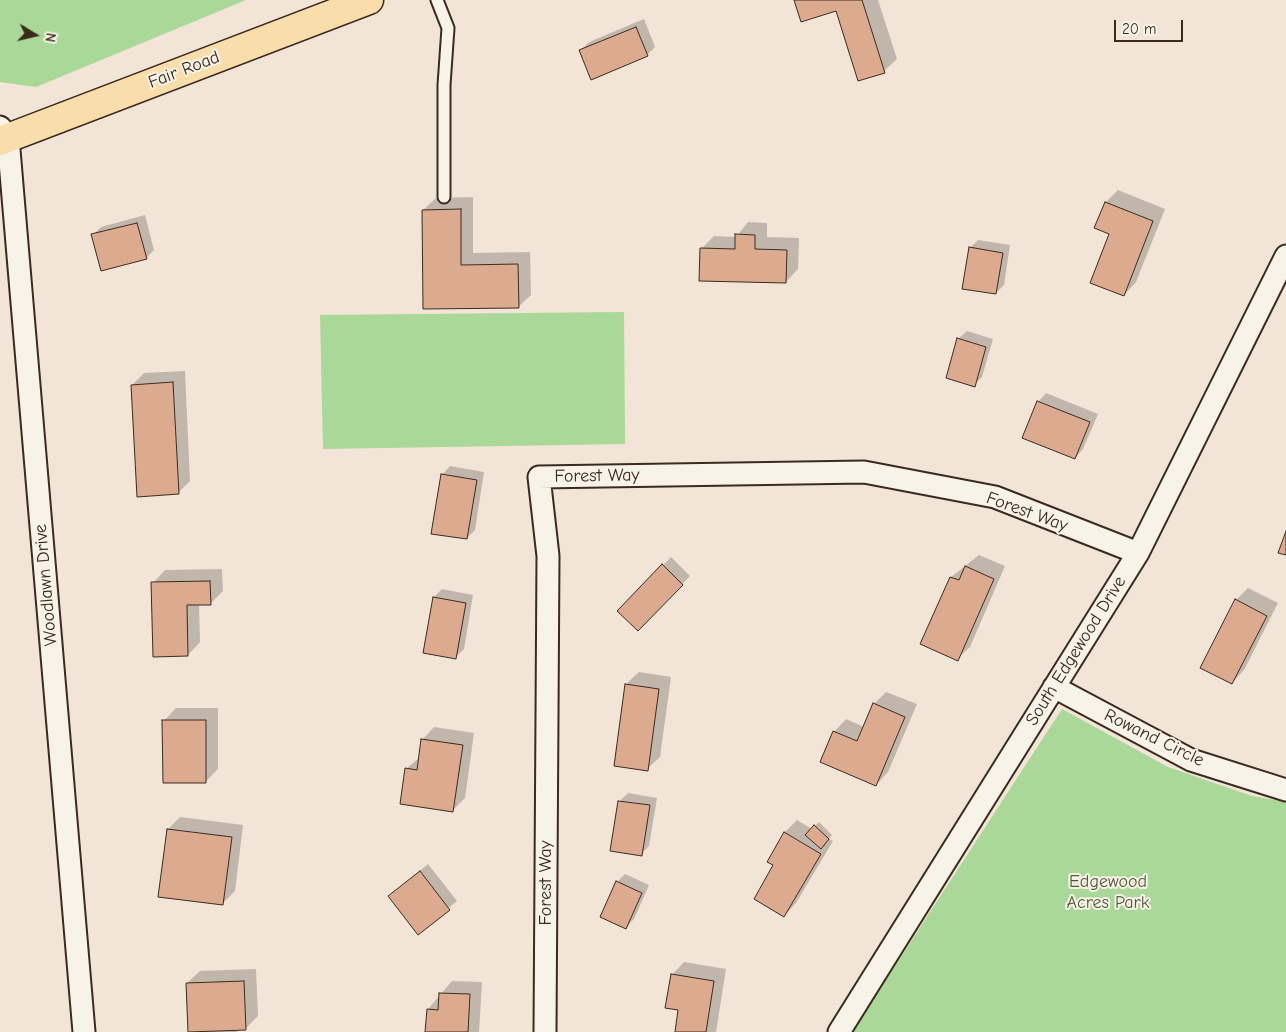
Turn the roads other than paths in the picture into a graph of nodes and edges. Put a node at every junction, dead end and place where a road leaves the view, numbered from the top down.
1 (369, 0) edge
2 (438, 0) edge
3 (2, 135) edge
4 (444, 197) dead end
5 (1286, 256) edge
6 (1138, 553) junction
7 (1054, 687) junction
8 (1286, 790) edge
9 (84, 1032) edge
10 (545, 1032) edge
11 (839, 1032) edge

1 - 3 main road, Fair Road
2 - 4 lane
3 - 9 street, Woodlawn Drive
5 - 6 street, South Edgewood Drive
6 - 7 street, South Edgewood Drive
6 - 10 street, Forest Way
7 - 8 street, Rowand Circle
7 - 11 street, South Edgewood Drive

